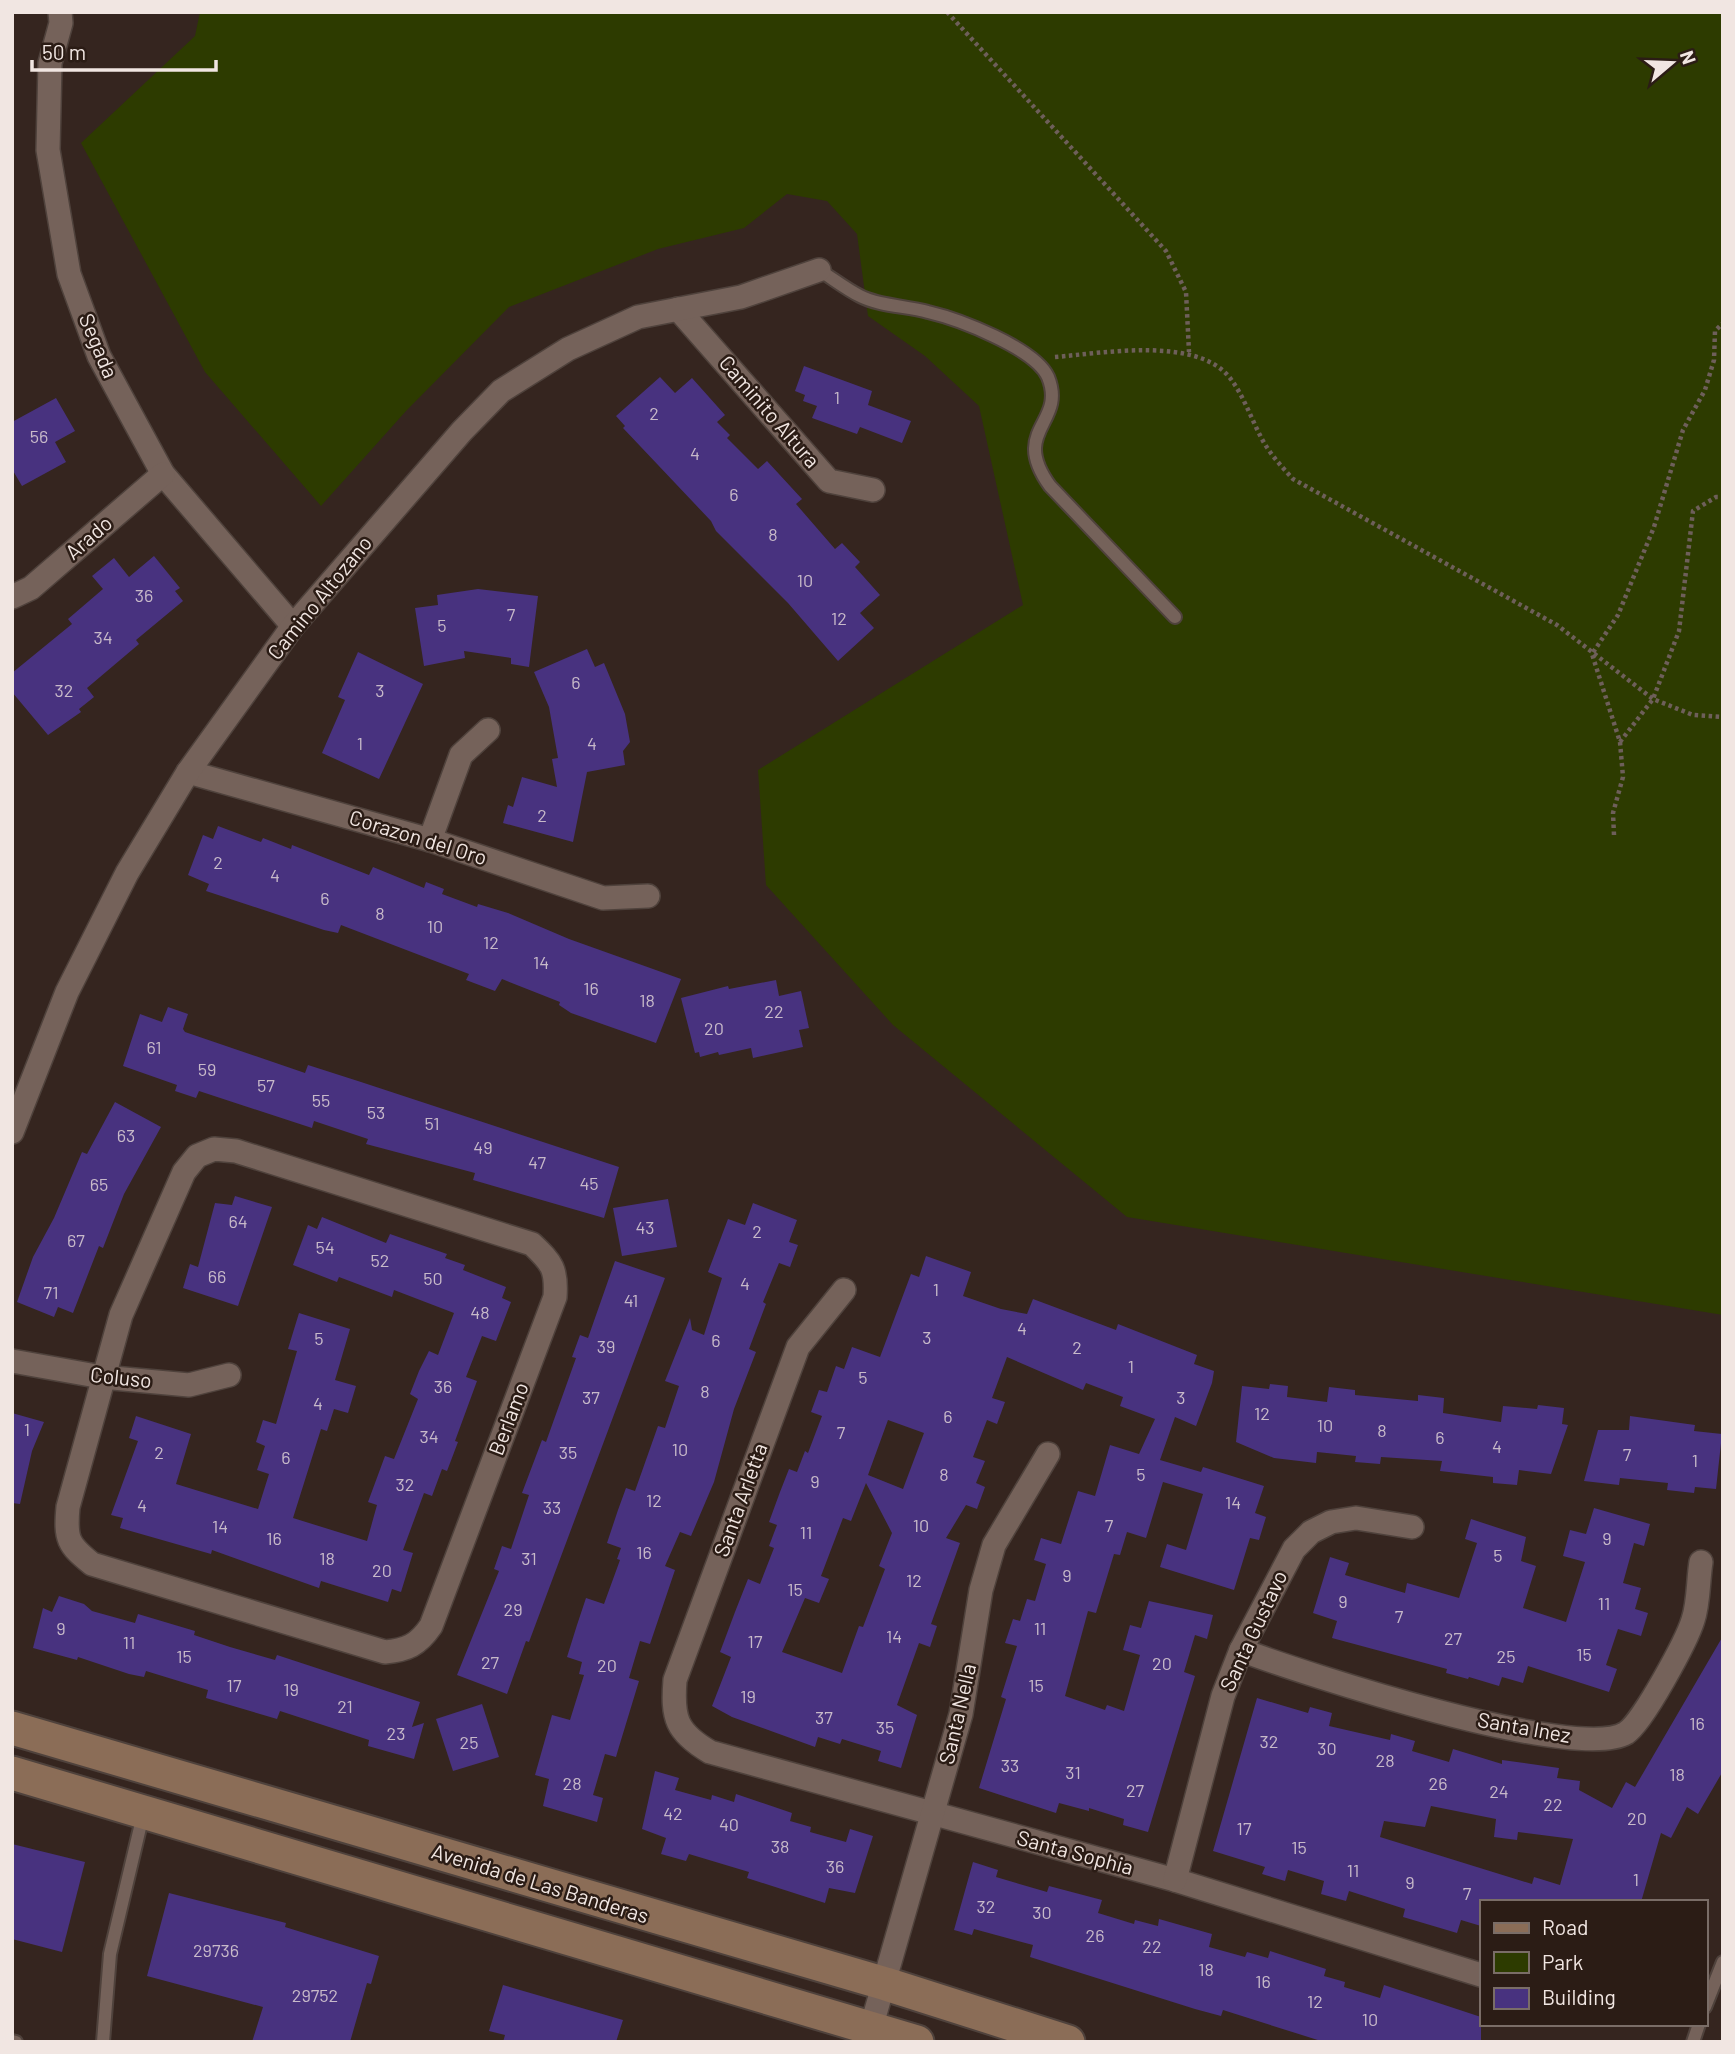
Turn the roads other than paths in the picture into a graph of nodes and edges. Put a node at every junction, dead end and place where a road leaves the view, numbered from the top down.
1 (60, 12) edge
2 (819, 270) joint
3 (678, 309) junction
4 (163, 474) junction
5 (873, 490) dead end
6 (12, 597) edge
7 (1175, 617) dead end
8 (293, 626) junction
9 (488, 730) dead end
10 (188, 772) junction
11 (430, 840) junction
12 (648, 895) dead end
13 (12, 1132) edge
14 (844, 1290) dead end
15 (12, 1361) edge
16 (229, 1375) dead end
17 (102, 1377) junction
18 (1048, 1454) dead end
19 (1412, 1527) dead end
20 (1701, 1562) dead end
21 (1241, 1650) junction
22 (678, 1723) joint
23 (12, 1728) edge
24 (12, 1773) edge
25 (144, 1811) junction
26 (932, 1815) junction
27 (1175, 1880) junction
28 (1723, 1962) edge
29 (1480, 1975) edge
30 (886, 1984) junction
31 (1707, 2002) edge
32 (871, 2028) junction
33 (103, 2042) edge
34 (918, 2042) edge
35 (1068, 2042) edge

1 - 4 street, Segada
2 - 3 street, Camino Altozano
2 - 7 lane
3 - 5 street, Caminito Altura
3 - 8 street, Camino Altozano
4 - 6 street, Arado
4 - 8 street, Segada
8 - 10 street, Camino Altozano
9 - 11 street
10 - 11 street, Corazon del Oro
10 - 13 street, Camino Altozano
11 - 12 street, Corazon del Oro
14 - 22 street, Santa Arletta
15 - 17 street, Coluso
16 - 17 street, Coluso
17 - 17 street, Berlamo
18 - 26 street, Santa Nella
19 - 21 street, Santa Gustavo
20 - 21 street, Santa Inez
21 - 27 street, Santa Gustavo
22 - 26 street, Santa Sophia
23 - 30 main road, Avenida de Las Banderas
24 - 25 main road, Avenida de Las Banderas
25 - 32 main road, Avenida de Las Banderas
25 - 33 lane
26 - 27 street, Santa Sophia
26 - 30 street, Santa Nella
27 - 29 street, Santa Sophia
28 - 31 lane
30 - 32 street, Santa Nella
30 - 35 main road, Avenida de Las Banderas
32 - 34 main road, Avenida de Las Banderas

